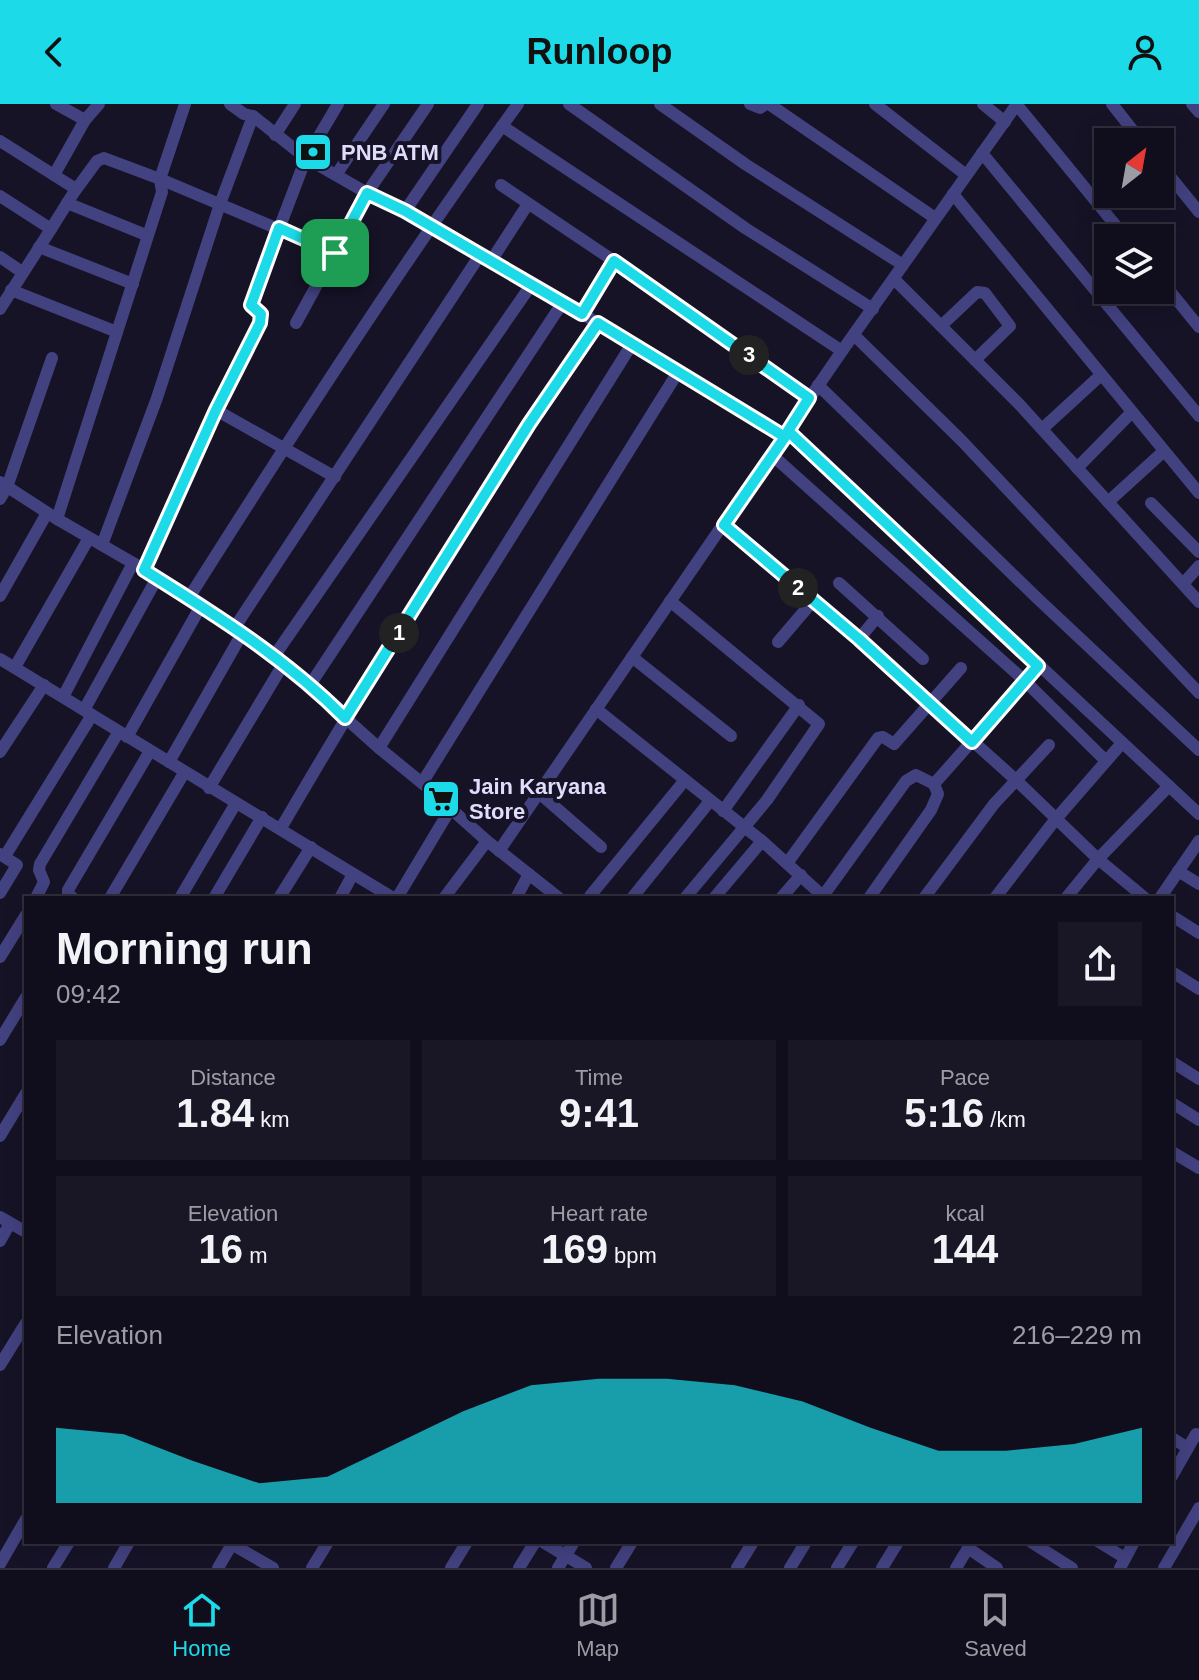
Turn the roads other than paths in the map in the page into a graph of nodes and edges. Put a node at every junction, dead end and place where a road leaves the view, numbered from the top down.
1 (56, 104) edge
2 (99, 104) edge
3 (185, 104) edge
4 (230, 104) edge
5 (295, 104) edge
6 (338, 104) edge
7 (384, 104) edge
8 (428, 104) edge
9 (478, 104) edge
10 (518, 104) edge
11 (660, 104) edge
12 (750, 104) edge
13 (768, 104) edge
14 (875, 104) edge
15 (983, 104) edge
16 (1017, 104) edge
17 (1112, 104) edge
18 (578, 106) edge
19 (249, 111) edge
20 (85, 120) junction
21 (1005, 122) junction
22 (502, 126) junction
23 (1131, 128) edge
24 (275, 135) junction
25 (0, 141) edge
26 (982, 153) junction
27 (306, 158) junction
28 (54, 175) junction
29 (336, 175) junction
30 (966, 175) junction
31 (160, 179) junction
32 (1174, 181) edge
33 (501, 185) dead end
34 (75, 191) junction
35 (367, 193) junction
36 (953, 194) junction
37 (0, 196) edge
38 (67, 203) junction
39 (220, 204) junction
40 (528, 204) junction
41 (405, 211) junction
42 (1199, 212) edge
43 (935, 218) junction
44 (1115, 224) edge
45 (431, 227) junction
46 (279, 228) junction
47 (51, 229) junction
48 (146, 235) junction
49 (39, 247) junction
50 (335, 253) junction
51 (0, 257) edge
52 (485, 258) junction
53 (614, 261) junction
54 (903, 265) junction
55 (22, 272) junction
56 (894, 279) junction
57 (133, 284) junction
58 (531, 285) junction
59 (11, 290) junction
60 (1174, 296) edge
61 (563, 302) junction
62 (0, 309) edge
63 (873, 309) junction
64 (582, 314) junction
65 (296, 323) dead end
66 (598, 323) junction
67 (941, 326) junction
68 (1199, 327) edge
69 (117, 332) junction
70 (854, 335) junction
71 (632, 344) junction
72 (842, 351) junction
73 (52, 358) dead end
74 (975, 360) junction
75 (678, 372) junction
76 (1101, 375) junction
77 (818, 385) junction
78 (809, 398) junction
79 (216, 410) junction
80 (1132, 412) junction
81 (1199, 416) edge
82 (1042, 429) junction
83 (786, 434) junction
84 (284, 447) junction
85 (1164, 451) junction
86 (772, 455) junction
87 (1077, 468) junction
88 (335, 477) junction
89 (2, 489) edge
90 (1199, 493) edge
91 (1108, 502) junction
92 (1151, 503) dead end
93 (52, 516) junction
94 (724, 525) junction
95 (89, 538) junction
96 (102, 545) junction
97 (1199, 552) edge
98 (139, 566) junction
99 (1199, 566) edge
100 (157, 578) junction
101 (839, 583) dead end
102 (1183, 584) junction
103 (0, 596) edge
104 (190, 596) junction
105 (670, 601) junction
106 (813, 601) junction
107 (1199, 602) edge
108 (202, 604) junction
109 (878, 616) junction
110 (239, 630) junction
111 (859, 639) junction
112 (778, 642) dead end
113 (632, 657) junction
114 (0, 659) edge
115 (280, 659) junction
116 (923, 659) dead end
117 (1038, 666) junction
118 (15, 667) junction
119 (961, 668) dead end
120 (1025, 681) junction
121 (44, 685) junction
122 (310, 685) junction
123 (1199, 693) edge
124 (63, 697) junction
125 (929, 703) junction
126 (799, 705) junction
127 (596, 709) junction
128 (88, 713) junction
129 (345, 718) junction
130 (122, 735) junction
131 (731, 736) dead end
132 (972, 742) junction
133 (1122, 743) junction
134 (1049, 745) dead end
135 (379, 748) junction
136 (1199, 750) edge
137 (150, 751) junction
138 (0, 752) edge
139 (1106, 761) junction
140 (169, 762) junction
141 (184, 773) junction
142 (685, 780) junction
143 (1016, 780) junction
144 (422, 783) junction
145 (934, 784) junction
146 (1169, 786) junction
147 (209, 788) junction
148 (538, 792) junction
149 (710, 801) junction
150 (236, 803) junction
151 (451, 808) junction
152 (723, 811) junction
153 (1199, 814) edge
154 (262, 817) junction
155 (1055, 820) junction
156 (745, 827) junction
157 (281, 828) junction
158 (487, 841) junction
159 (762, 841) junction
160 (1199, 841) edge
161 (311, 847) junction
162 (601, 847) dead end
163 (499, 851) junction
164 (2, 855) edge
165 (1098, 859) junction
166 (788, 862) junction
167 (1178, 871) junction
168 (353, 874) junction
169 (529, 874) junction
170 (801, 875) junction
171 (1199, 884) edge
172 (0, 893) edge
173 (37, 896) edge
174 (70, 896) edge
175 (111, 896) edge
176 (181, 896) edge
177 (215, 896) edge
178 (280, 896) edge
179 (341, 896) edge
180 (392, 896) edge
181 (396, 896) edge
182 (446, 896) edge
183 (517, 896) edge
184 (556, 896) edge
185 (590, 896) dead end
186 (634, 896) edge
187 (687, 896) edge
188 (716, 896) edge
189 (783, 896) edge
190 (823, 896) edge
191 (825, 896) edge
192 (870, 896) edge
193 (925, 896) edge
194 (997, 896) edge
195 (1068, 896) edge
196 (1143, 896) edge
197 (1161, 896) edge
198 (1174, 917) edge
199 (24, 918) edge
200 (1199, 933) edge
201 (0, 957) edge
202 (1174, 973) edge
203 (1199, 989) edge
204 (24, 1000) edge
205 (0, 1040) edge
206 (1176, 1064) edge
207 (1199, 1079) edge
208 (24, 1096) edge
209 (1174, 1104) edge
210 (1199, 1120) edge
211 (0, 1136) edge
212 (1174, 1153) edge
213 (1198, 1164) edge
214 (5, 1220) edge
215 (24, 1228) edge
216 (0, 1241) edge
217 (24, 1326) edge
218 (0, 1365) edge
219 (1199, 1436) edge
220 (1174, 1439) edge
221 (1188, 1448) junction
222 (1174, 1472) edge
223 (1198, 1513) edge
224 (24, 1522) edge
225 (68, 1544) edge
226 (128, 1544) edge
227 (230, 1544) edge
228 (232, 1544) edge
229 (327, 1544) edge
230 (466, 1544) edge
231 (534, 1544) edge
232 (546, 1544) edge
233 (573, 1544) edge
234 (631, 1544) edge
235 (752, 1544) edge
236 (805, 1544) edge
237 (852, 1544) edge
238 (897, 1544) edge
239 (1034, 1544) edge
240 (1101, 1544) edge
241 (1133, 1544) edge
242 (970, 1545) edge
243 (565, 1556) junction
244 (1122, 1563) edge
245 (0, 1564) edge
246 (53, 1568) edge
247 (114, 1568) edge
248 (218, 1568) edge
249 (273, 1568) edge
250 (312, 1568) edge
251 (451, 1568) edge
252 (519, 1568) edge
253 (558, 1568) edge
254 (586, 1568) edge
255 (616, 1568) edge
256 (737, 1568) edge
257 (790, 1568) edge
258 (837, 1568) edge
259 (882, 1568) edge
260 (956, 1568) edge
261 (997, 1568) edge
262 (1072, 1568) edge
263 (1164, 1568) edge

1 - 20 street
2 - 20 street
3 - 31 street
4 - 19 street
5 - 24 street
6 - 27 street
7 - 29 street
8 - 35 street
9 - 41 street
10 - 22 street
11 - 54 street
12 - 13 street
13 - 43 street
14 - 30 street
15 - 21 street
16 - 21 street
16 - 44 street
17 - 23 street
18 - 63 street
19 - 24 street
19 - 39 street
20 - 28 street
21 - 26 street
22 - 45 street
22 - 72 street
24 - 27 street
25 - 28 street
26 - 30 street
26 - 81 street
27 - 29 street
27 - 46 street
28 - 34 street
29 - 35 street
30 - 36 street
31 - 34 street
31 - 39 street
31 - 48 street
32 - 42 street
33 - 40 street
34 - 38 street
35 - 41 street
35 - 50 street
36 - 43 street
36 - 76 street
37 - 47 street
38 - 47 street
38 - 48 street
39 - 46 street
39 - 96 street
40 - 52 street
40 - 53 street
41 - 45 street
43 - 54 street
45 - 52 street
45 - 84 street
46 - 50 street
46 - 79 street
47 - 49 street
48 - 57 street
49 - 55 street
49 - 57 street
50 - 65 street
51 - 55 street
52 - 58 street
52 - 88 street
53 - 64 street
53 - 78 street
54 - 56 street
55 - 59 street
56 - 63 street
56 - 67 street
57 - 69 street
58 - 61 street
58 - 115 street
59 - 62 street
59 - 69 street
60 - 68 street
61 - 64 street
61 - 122 street
63 - 70 street
64 - 66 street
66 - 71 street
66 - 129 street
67 - 74 street
67 - 74 street
69 - 93 street
70 - 72 street
70 - 123 street
71 - 75 street
71 - 135 street
72 - 77 street
73 - 89 street
74 - 82 street
75 - 83 street
75 - 144 street
76 - 80 street
76 - 82 street
77 - 78 street
77 - 136 street
78 - 83 street
79 - 84 street
79 - 98 street
80 - 85 street
80 - 87 street
82 - 87 street
83 - 86 street
83 - 117 street
84 - 88 street
84 - 104 street
85 - 90 street
85 - 91 street
86 - 94 street
86 - 120 street
87 - 91 street
88 - 110 street
89 - 93 street
91 - 102 street
92 - 97 street
93 - 95 street
93 - 103 street
94 - 105 street
94 - 106 street
95 - 96 street
95 - 118 street
96 - 98 street
98 - 100 street
98 - 124 street
99 - 102 street
100 - 104 street
100 - 128 street
101 - 109 street
102 - 107 street
104 - 108 street
105 - 113 street
105 - 126 street
106 - 111 street
106 - 112 street
108 - 110 street
108 - 130 street
109 - 111 street
109 - 116 street
110 - 115 street
110 - 140 street
111 - 125 street
113 - 127 street
113 - 131 street
114 - 118 street
115 - 122 street
115 - 147 street
117 - 120 street
117 - 133 street
118 - 121 street
119 - 125 street
120 - 132 street
120 - 139 street
121 - 124 street
121 - 138 street
122 - 129 street
124 - 128 street
125 - 132 street
125 - 166 street
126 - 152 street
126 - 156 street
127 - 142 street
127 - 148 street
128 - 130 street
128 - 164 street
129 - 135 street
129 - 157 street
130 - 137 street
130 - 173 street
132 - 143 street
132 - 145 street
133 - 139 street
133 - 146 street
134 - 143 street
135 - 144 street
137 - 140 street
137 - 174 street
139 - 155 street
140 - 141 street
141 - 147 street
141 - 175 street
142 - 149 street
142 - 185 street
143 - 155 street
143 - 193 street
144 - 151 street
145 - 191 street
145 - 192 street
146 - 153 street
146 - 165 street
147 - 150 street
148 - 162 street
148 - 163 street
149 - 152 street
149 - 186 street
150 - 154 street
150 - 176 street
151 - 158 street
151 - 181 street
152 - 156 street
154 - 157 street
154 - 177 street
155 - 165 street
155 - 194 street
156 - 159 street
156 - 187 street
157 - 161 street
158 - 163 street
158 - 182 street
159 - 166 street
159 - 188 street
160 - 167 street
161 - 168 street
161 - 178 street
163 - 169 street
164 - 172 street
165 - 195 street
165 - 196 street
166 - 170 street
167 - 171 street
167 - 197 street
168 - 179 street
168 - 180 street
169 - 183 street
169 - 184 street
170 - 189 street
170 - 190 street
198 - 200 street
199 - 201 street
202 - 203 street
204 - 205 street
206 - 207 street
208 - 211 street
209 - 210 street
212 - 213 street
214 - 215 street
214 - 216 street
217 - 218 street
219 - 221 street
220 - 221 street
221 - 222 street
223 - 263 street
224 - 245 street
225 - 246 street
226 - 247 street
227 - 248 street
228 - 249 street
229 - 250 street
230 - 251 street
231 - 252 street
232 - 243 street
233 - 243 street
234 - 255 street
235 - 256 street
236 - 257 street
237 - 258 street
238 - 259 street
239 - 262 street
240 - 244 street
241 - 244 street
242 - 260 street
242 - 261 street
243 - 253 street
243 - 254 street

